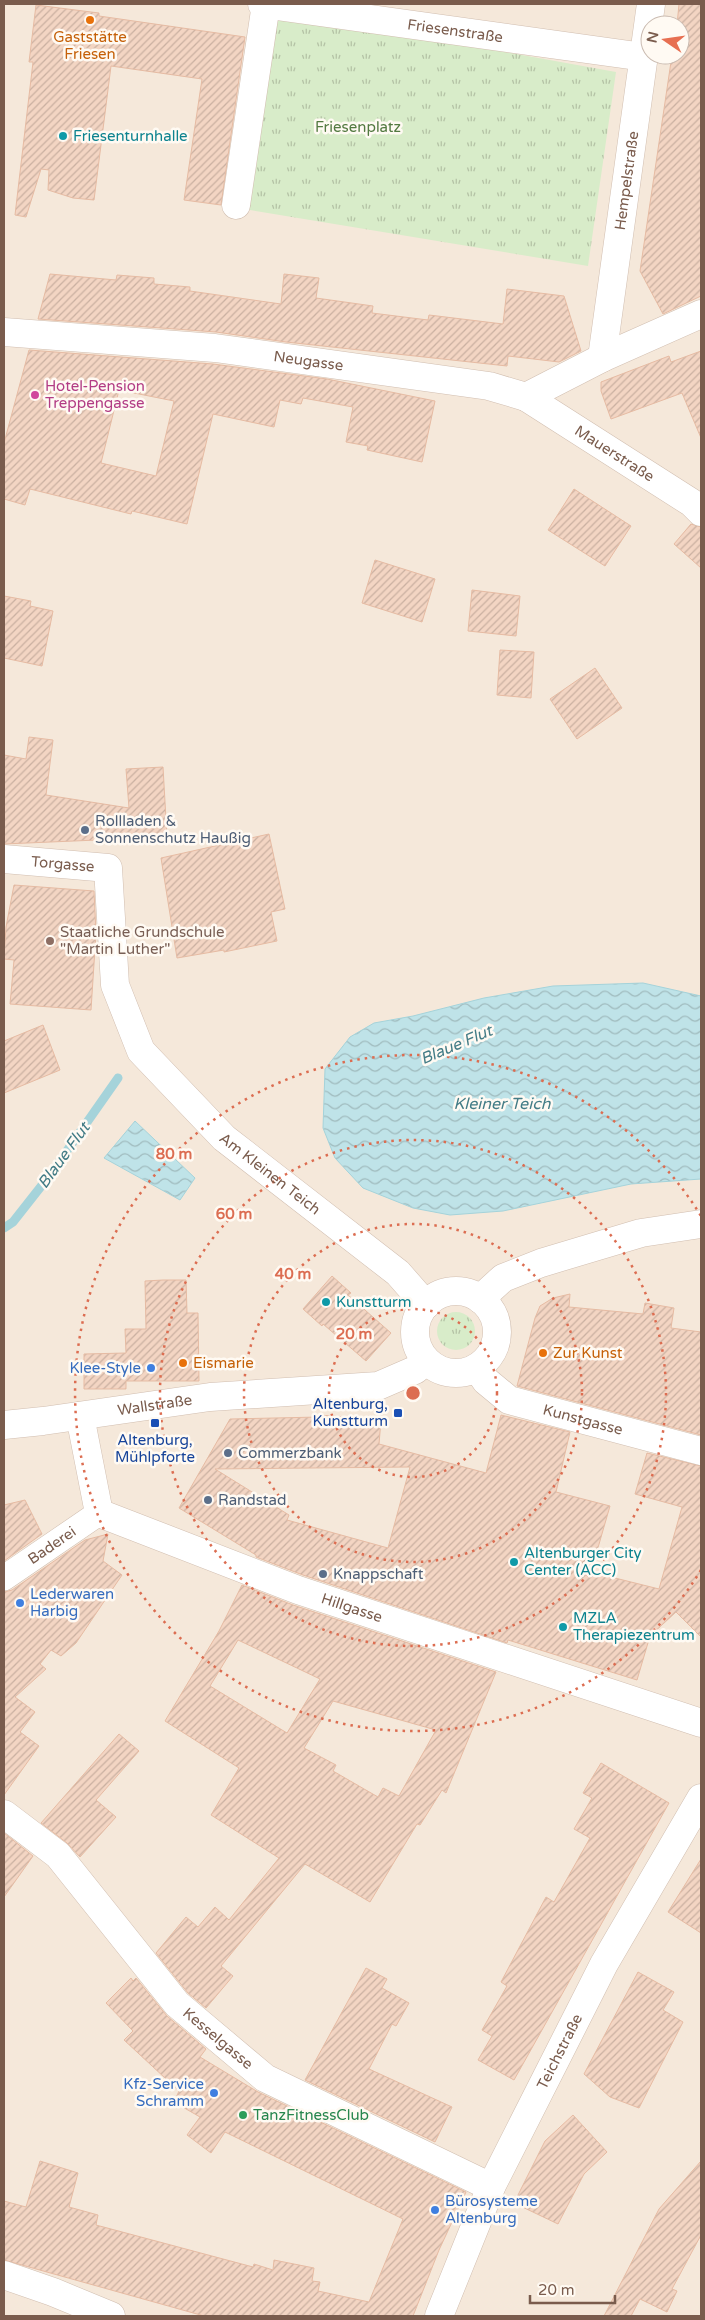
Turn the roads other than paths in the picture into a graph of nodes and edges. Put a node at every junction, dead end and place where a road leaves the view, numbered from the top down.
1 (262, 4) edge
2 (266, 4) edge
3 (640, 56) edge
4 (643, 65) edge
5 (236, 205) dead end
6 (701, 314) edge
7 (5, 336) edge
8 (602, 358) junction
9 (526, 397) junction
10 (701, 512) edge
11 (4, 858) edge
12 (132, 1028) joint
13 (701, 1224) edge
14 (480, 1299) junction
15 (426, 1305) junction
16 (426, 1361) junction
17 (477, 1368) junction
18 (80, 1416) junction
19 (4, 1424) edge
20 (701, 1451) edge
21 (99, 1513) junction
22 (4, 1578) edge
23 (701, 1723) edge
24 (701, 1798) edge
25 (4, 1814) edge
26 (491, 2187) junction
27 (4, 2275) edge
28 (111, 2316) edge
29 (439, 2316) edge

1 - 2 street, Friesenstraße
2 - 3 street, Friesenstraße
2 - 5 street
4 - 8 street, Hempelstraße
6 - 8 street
7 - 9 street, Neugasse
8 - 9 street
9 - 10 street, Mauerstraße
11 - 12 street, Torgasse
12 - 15 street, Am Kleinen Teich
13 - 14 street
14 - 15 street
14 - 17 street
15 - 16 street
16 - 17 street
16 - 18 street, Wallstraße
17 - 20 street, Kunstgasse
18 - 19 street, Wallstraße
18 - 21 street
21 - 22 street, Baderei
21 - 23 street, Hillgasse
24 - 26 street, Teichstraße
25 - 26 street, Kesselgasse
26 - 29 street, Teichstraße
27 - 28 street

